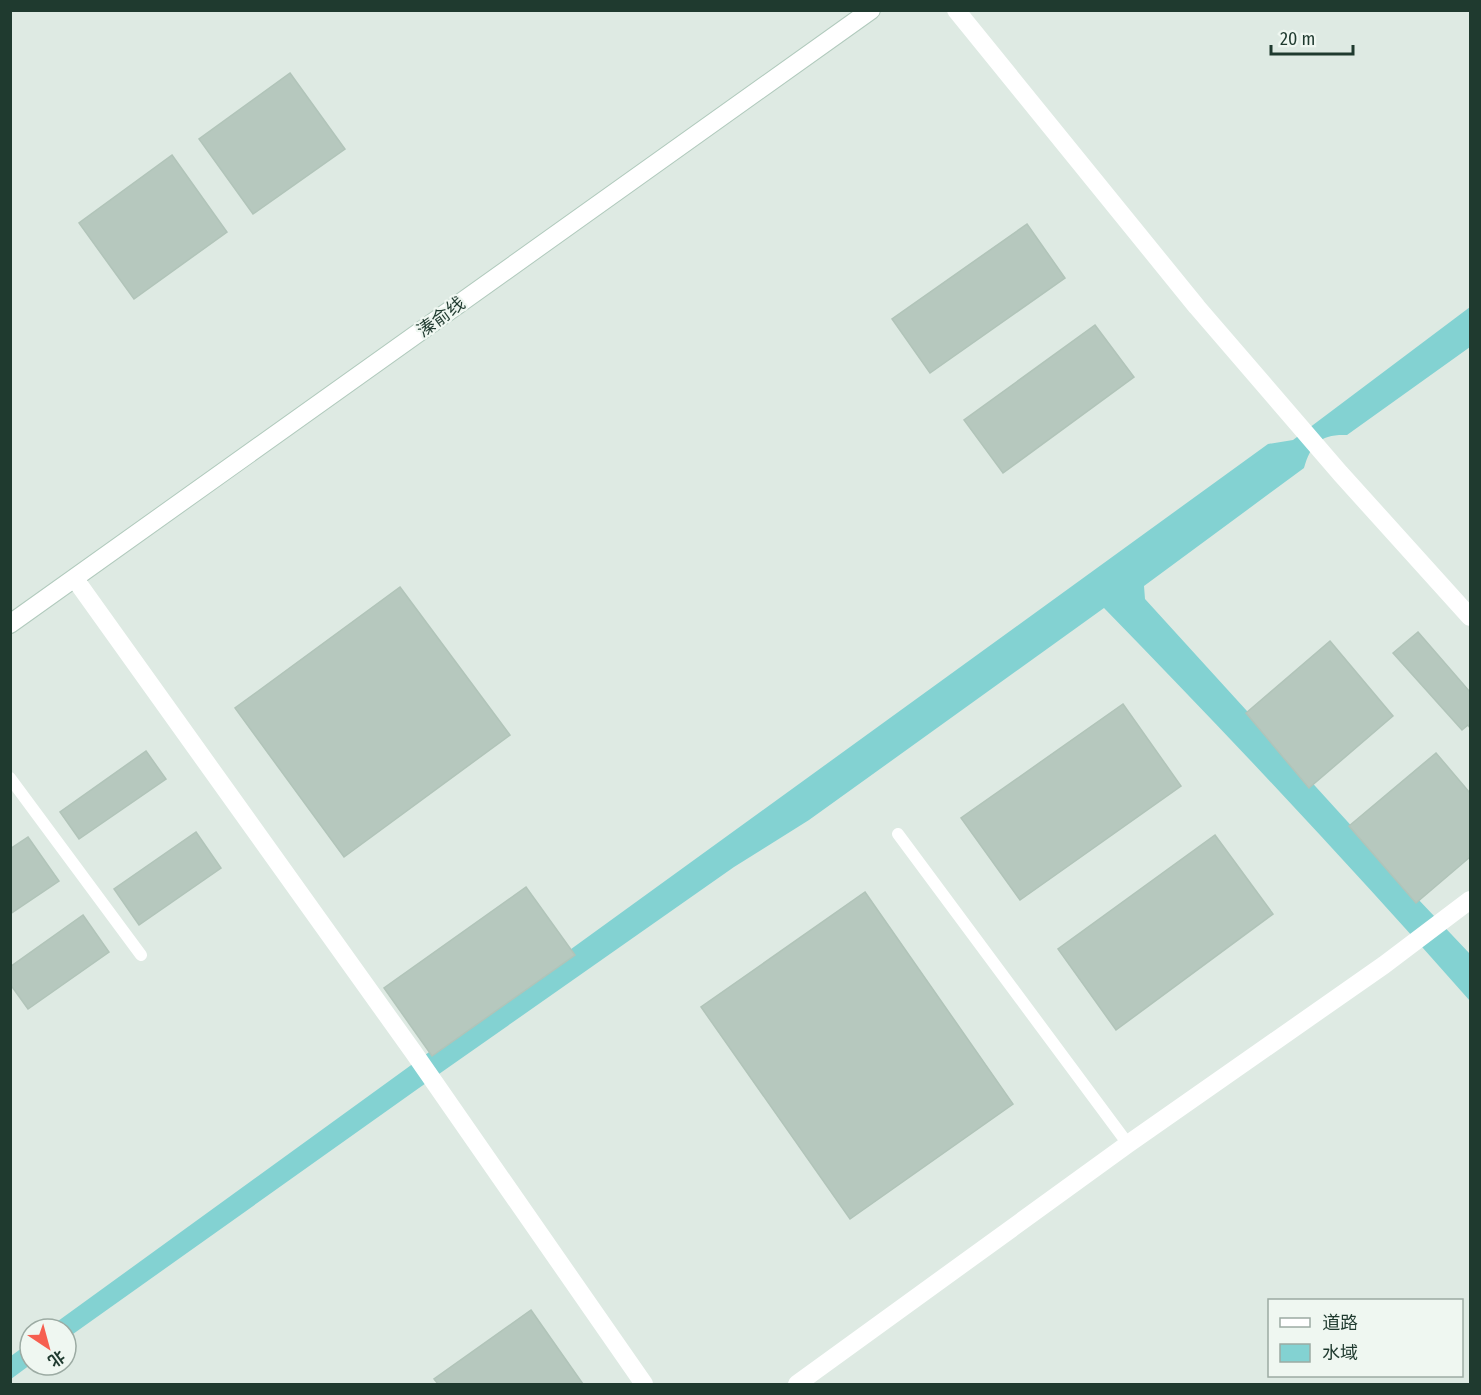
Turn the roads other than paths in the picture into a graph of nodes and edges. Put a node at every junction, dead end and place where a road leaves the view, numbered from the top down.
1 (957, 10) edge
2 (863, 13) edge
3 (75, 579) junction
4 (1470, 617) edge
5 (10, 624) edge
6 (10, 778) edge
7 (898, 834) dead end
8 (1470, 900) edge
9 (141, 955) dead end
10 (1128, 1144) junction
11 (644, 1384) edge
12 (797, 1384) edge

1 - 4 street
2 - 3 street, 溱俞线
3 - 5 street, 溱俞线
3 - 11 street
6 - 9 lane
7 - 10 lane
8 - 10 street
10 - 12 street

